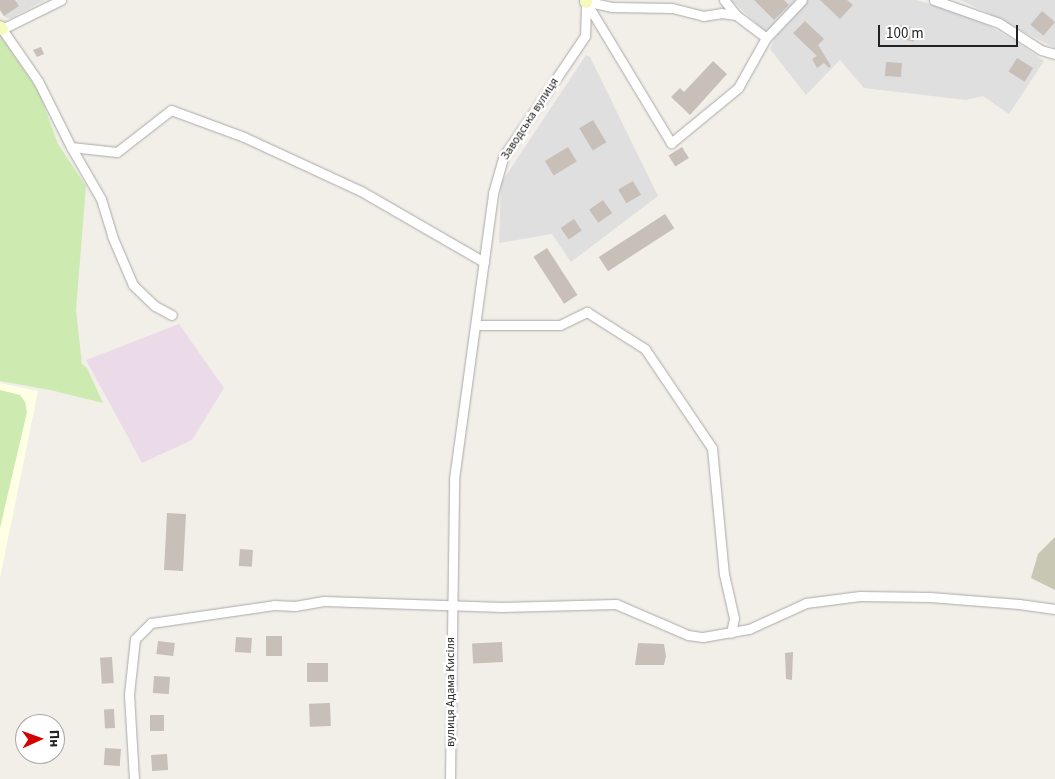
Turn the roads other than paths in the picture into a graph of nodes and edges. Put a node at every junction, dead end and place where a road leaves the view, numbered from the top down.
1 (61, 0) edge
2 (724, 0) edge
3 (802, 0) edge
4 (934, 0) edge
5 (584, 1) edge
6 (945, 2) edge
7 (736, 15) junction
8 (1, 28) edge
9 (766, 38) junction
10 (1055, 54) edge
11 (71, 147) junction
12 (484, 262) junction
13 (172, 315) dead end
14 (475, 328) junction
15 (451, 605) junction
16 (1055, 609) edge
17 (731, 632) junction
18 (134, 779) edge
19 (450, 779) edge

1 - 8 street
2 - 7 street
3 - 9 street
4 - 6 street
5 - 7 street
5 - 9 street
5 - 12 street, Заводська вулиця
6 - 10 street
7 - 9 street
8 - 11 street
11 - 12 street
11 - 13 street
12 - 14 street, Заводська вулиця
14 - 15 street, вулиця Адама Кисіля
14 - 17 street
15 - 17 street
15 - 18 street
15 - 19 street, вулиця Адама Кисіля
16 - 17 street

